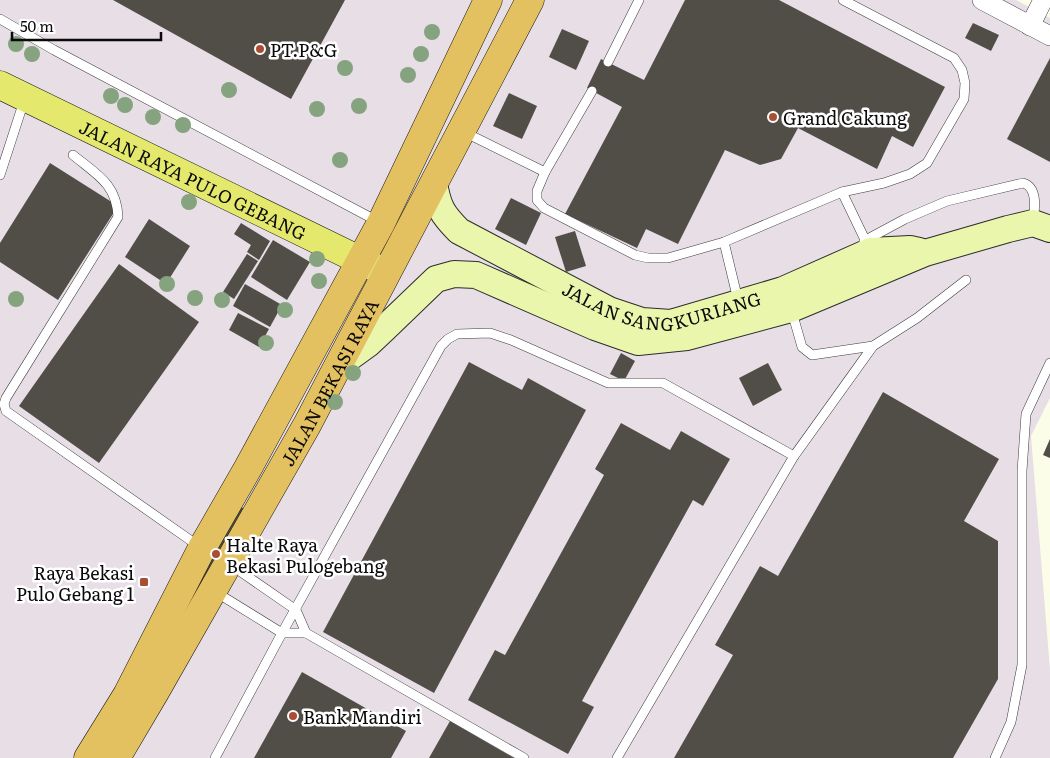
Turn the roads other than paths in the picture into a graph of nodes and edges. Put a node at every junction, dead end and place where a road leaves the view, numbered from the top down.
1 (488, 0) edge
2 (639, 0) edge
3 (843, 0) edge
4 (982, 0) edge
5 (1043, 0) edge
6 (528, 3) edge
7 (0, 19) edge
8 (1030, 26) junction
9 (1050, 36) edge
10 (608, 62) dead end
11 (0, 85) edge
12 (592, 91) dead end
13 (25, 97) junction
14 (462, 131) junction
15 (73, 155) dead end
16 (545, 172) junction
17 (0, 174) edge
18 (434, 183) junction
19 (842, 192) junction
20 (1040, 220) edge
21 (393, 231) junction
22 (724, 242) junction
23 (868, 246) junction
24 (925, 253) junction
25 (361, 260) junction
26 (386, 273) junction
27 (966, 280) dead end
28 (787, 299) junction
29 (738, 304) junction
30 (640, 332) junction
31 (873, 346) junction
32 (1050, 363) edge
33 (338, 365) junction
34 (794, 456) junction
35 (202, 548) junction
36 (229, 563) junction
37 (213, 590) junction
38 (296, 610) junction
39 (306, 633) junction
40 (282, 634) junction
41 (137, 701) junction
42 (88, 758) edge
43 (116, 758) edge
44 (215, 758) edge
45 (524, 758) edge
46 (617, 758) edge
47 (994, 758) edge

1 - 21 highway, JALAN BEKASI RAYA
2 - 10 lane
3 - 19 lane
4 - 8 street
5 - 8 street
6 - 14 highway, JALAN BEKASI RAYA
7 - 21 lane
8 - 9 street
11 - 13 main road, JALAN RAYA PULO GEBANG
12 - 16 lane
13 - 17 lane
13 - 25 main road, JALAN RAYA PULO GEBANG
14 - 16 lane
14 - 18 highway, JALAN BEKASI RAYA
15 - 35 lane
16 - 22 lane
18 - 21 highway, JALAN BEKASI RAYA
18 - 30 street, JALAN SANGKURIANG
19 - 22 lane
19 - 23 lane
20 - 23 lane
20 - 24 street, JALAN SANGKURIANG
21 - 25 highway, JALAN BEKASI RAYA
21 - 26 highway, JALAN BEKASI RAYA
22 - 29 lane
23 - 24 street, JALAN SANGKURIANG
23 - 28 street, JALAN SANGKURIANG
24 - 28 street, JALAN SANGKURIANG
25 - 26 main road, JALAN RAYA PULO GEBANG
25 - 35 highway, JALAN BEKASI RAYA
26 - 33 highway, JALAN BEKASI RAYA
27 - 31 lane
28 - 29 street, JALAN SANGKURIANG
28 - 30 street, JALAN SANGKURIANG
28 - 31 lane
29 - 30 street, JALAN SANGKURIANG
30 - 33 street
31 - 34 lane
32 - 47 lane
33 - 36 highway, JALAN BEKASI RAYA
34 - 38 lane
34 - 46 lane
35 - 41 highway, JALAN BEKASI RAYA
36 - 37 highway, JALAN BEKASI RAYA
36 - 38 lane
37 - 40 lane
37 - 41 highway, JALAN BEKASI RAYA
38 - 39 lane
38 - 40 lane
39 - 40 lane
39 - 45 lane
40 - 44 lane
41 - 42 highway, JALAN BEKASI RAYA
41 - 43 highway, JALAN BEKASI RAYA

